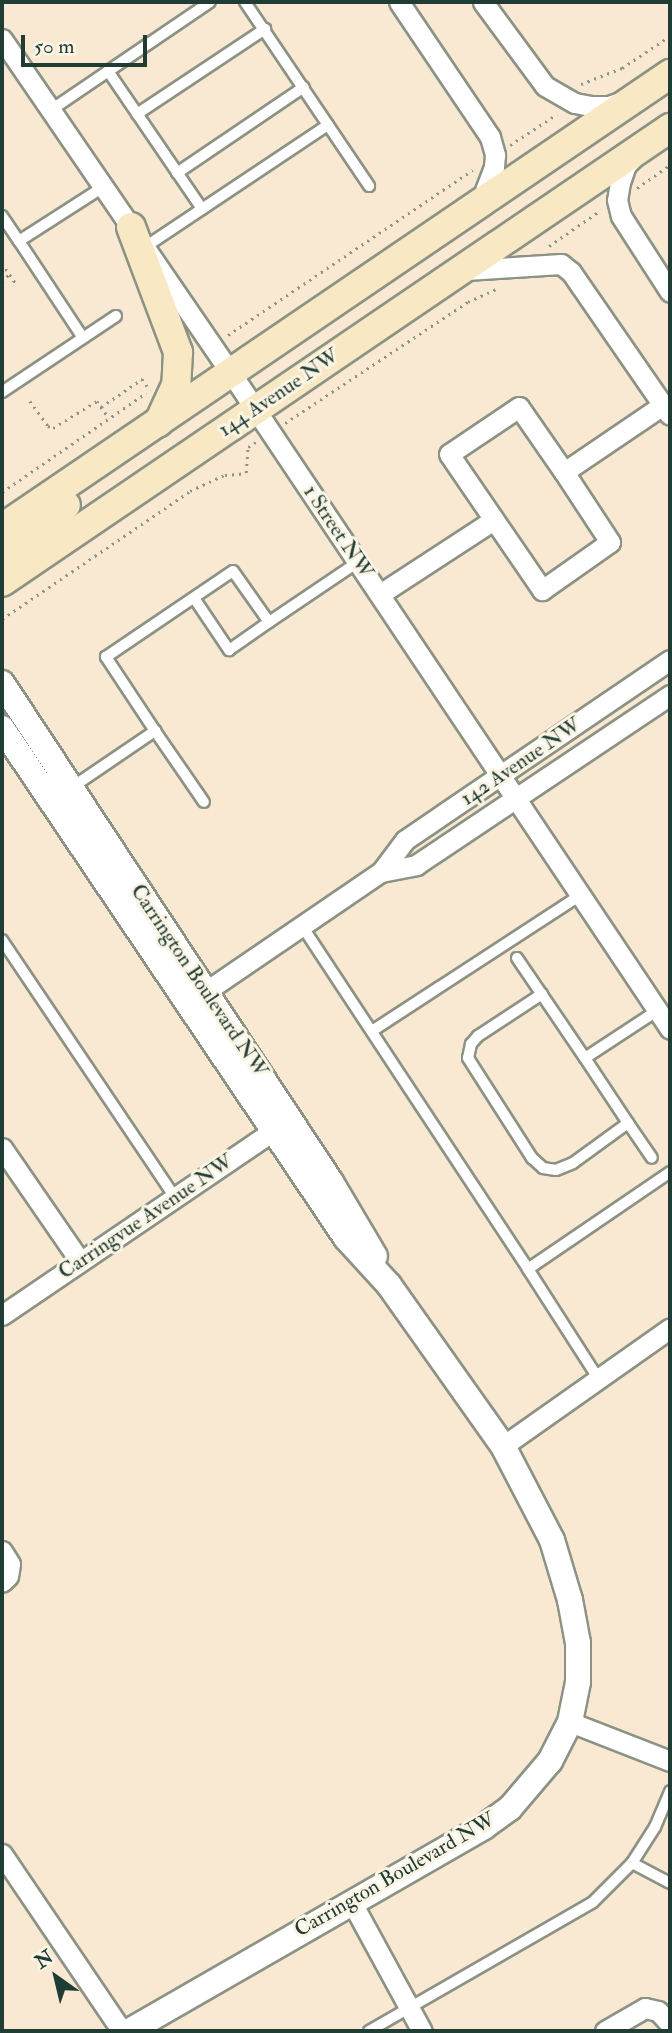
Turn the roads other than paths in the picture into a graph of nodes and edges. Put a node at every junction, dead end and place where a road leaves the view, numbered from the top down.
1 (210, 2) edge
2 (245, 2) edge
3 (399, 2) edge
4 (483, 2) edge
5 (265, 29) junction
6 (2, 39) edge
7 (108, 71) junction
8 (670, 74) edge
9 (303, 87) junction
10 (640, 94) junction
11 (51, 110) junction
12 (137, 114) junction
13 (670, 114) edge
14 (328, 125) junction
15 (670, 128) edge
16 (646, 144) junction
17 (177, 173) junction
18 (369, 186) dead end
19 (103, 187) junction
20 (479, 205) junction
21 (558, 205) junction
22 (202, 209) junction
23 (2, 216) edge
24 (138, 237) junction
25 (19, 242) junction
26 (461, 270) junction
27 (670, 292) edge
28 (116, 316) dead end
29 (83, 338) junction
30 (231, 373) junction
31 (2, 392) edge
32 (256, 409) junction
33 (667, 411) edge
34 (160, 421) junction
35 (564, 472) junction
36 (62, 487) junction
37 (2, 514) edge
38 (492, 521) junction
39 (2, 528) edge
40 (2, 555) edge
41 (358, 562) junction
42 (2, 582) edge
43 (380, 594) junction
44 (194, 598) junction
45 (269, 622) junction
46 (670, 660) edge
47 (2, 683) edge
48 (670, 695) edge
49 (2, 728) edge
50 (155, 731) junction
51 (501, 775) junction
52 (60, 794) junction
53 (517, 799) junction
54 (204, 802) dead end
55 (381, 872) junction
56 (581, 895) junction
57 (302, 926) junction
58 (2, 940) edge
59 (517, 958) dead end
60 (542, 994) junction
61 (196, 998) junction
62 (658, 1010) junction
63 (670, 1029) edge
64 (372, 1031) junction
65 (584, 1058) junction
66 (628, 1123) junction
67 (281, 1125) junction
68 (2, 1148) edge
69 (652, 1158) dead end
70 (670, 1172) edge
71 (175, 1197) junction
72 (80, 1261) junction
73 (528, 1269) junction
74 (2, 1315) edge
75 (670, 1328) edge
76 (598, 1378) junction
77 (503, 1446) junction
78 (2, 1550) edge
79 (2, 1582) edge
80 (570, 1723) junction
81 (670, 1761) edge
82 (670, 1791) edge
83 (2, 1854) edge
84 (632, 1863) junction
85 (670, 1882) edge
86 (351, 1901) junction
87 (408, 2007) junction
88 (670, 2024) edge
89 (122, 2031) edge
90 (129, 2031) edge
91 (369, 2031) edge
92 (422, 2031) edge
93 (605, 2031) edge

1 - 7 lane
2 - 5 lane
3 - 20 street
4 - 10 street
5 - 9 lane
5 - 12 lane
6 - 11 street, 1 Street NW
7 - 11 lane
7 - 12 lane
8 - 10 main road, 144 Avenue NW
9 - 14 lane
9 - 17 lane
10 - 20 main road, 144 Avenue NW
11 - 19 street, 1 Street NW
12 - 17 lane
13 - 21 main road
14 - 18 lane
14 - 22 lane
15 - 16 main road
16 - 21 main road
16 - 27 street
17 - 22 lane
19 - 24 street, 1 Street NW
19 - 25 lane
20 - 30 main road, 144 Avenue NW
21 - 26 main road, 144 Avenue NW
22 - 24 lane
23 - 25 lane
24 - 30 street, 1 Street NW
24 - 34 main road
25 - 29 lane
26 - 32 main road, 144 Avenue NW
26 - 33 street
28 - 29 lane
29 - 31 lane
30 - 32 street, 1 Street NW
30 - 34 main road, 144 Avenue NW
32 - 41 street, 1 Street NW
32 - 42 main road, 144 Avenue NW
33 - 35 street
34 - 36 main road, 144 Avenue NW
34 - 40 main road
35 - 38 street
35 - 38 street
36 - 37 main road
36 - 39 main road, 144 Avenue NW
38 - 43 street
41 - 43 street, 1 Street NW
41 - 45 lane
43 - 51 street, 1 Street NW
44 - 45 lane
44 - 45 lane
44 - 50 lane
46 - 51 street, 142 Avenue NW
47 - 52 street, Carrington Boulevard NW
48 - 53 street, 142 Avenue NW
49 - 52 street, Carrington Boulevard NW
50 - 52 lane
50 - 54 lane
51 - 53 street, 1 Street NW
51 - 55 street, 142 Avenue NW
52 - 61 street, Carrington Boulevard NW
53 - 55 street, 142 Avenue NW
53 - 56 street, 1 Street NW
55 - 57 street, 142 Avenue NW
56 - 62 street, 1 Street NW
56 - 64 lane
57 - 61 street, 142 Avenue NW
57 - 64 lane
58 - 71 lane
59 - 60 lane
60 - 65 lane
60 - 66 lane
61 - 67 street, Carrington Boulevard NW
62 - 63 street, 1 Street NW
62 - 65 lane
64 - 73 lane
65 - 66 lane
66 - 69 lane
67 - 71 street, Carringvue Avenue NW
67 - 77 street, Carrington Boulevard NW
68 - 72 street
70 - 73 lane
71 - 72 street, Carringvue Avenue NW
72 - 74 street, Carringvue Avenue NW
73 - 76 lane
75 - 76 street
76 - 77 street
77 - 80 street, Carrington Boulevard NW
78 - 79 street
80 - 81 street
80 - 86 street, Carrington Boulevard NW
82 - 84 lane
83 - 89 street
84 - 85 lane
84 - 87 lane
86 - 87 street
86 - 90 street, Carrington Boulevard NW
87 - 91 lane
87 - 92 street
88 - 93 street

